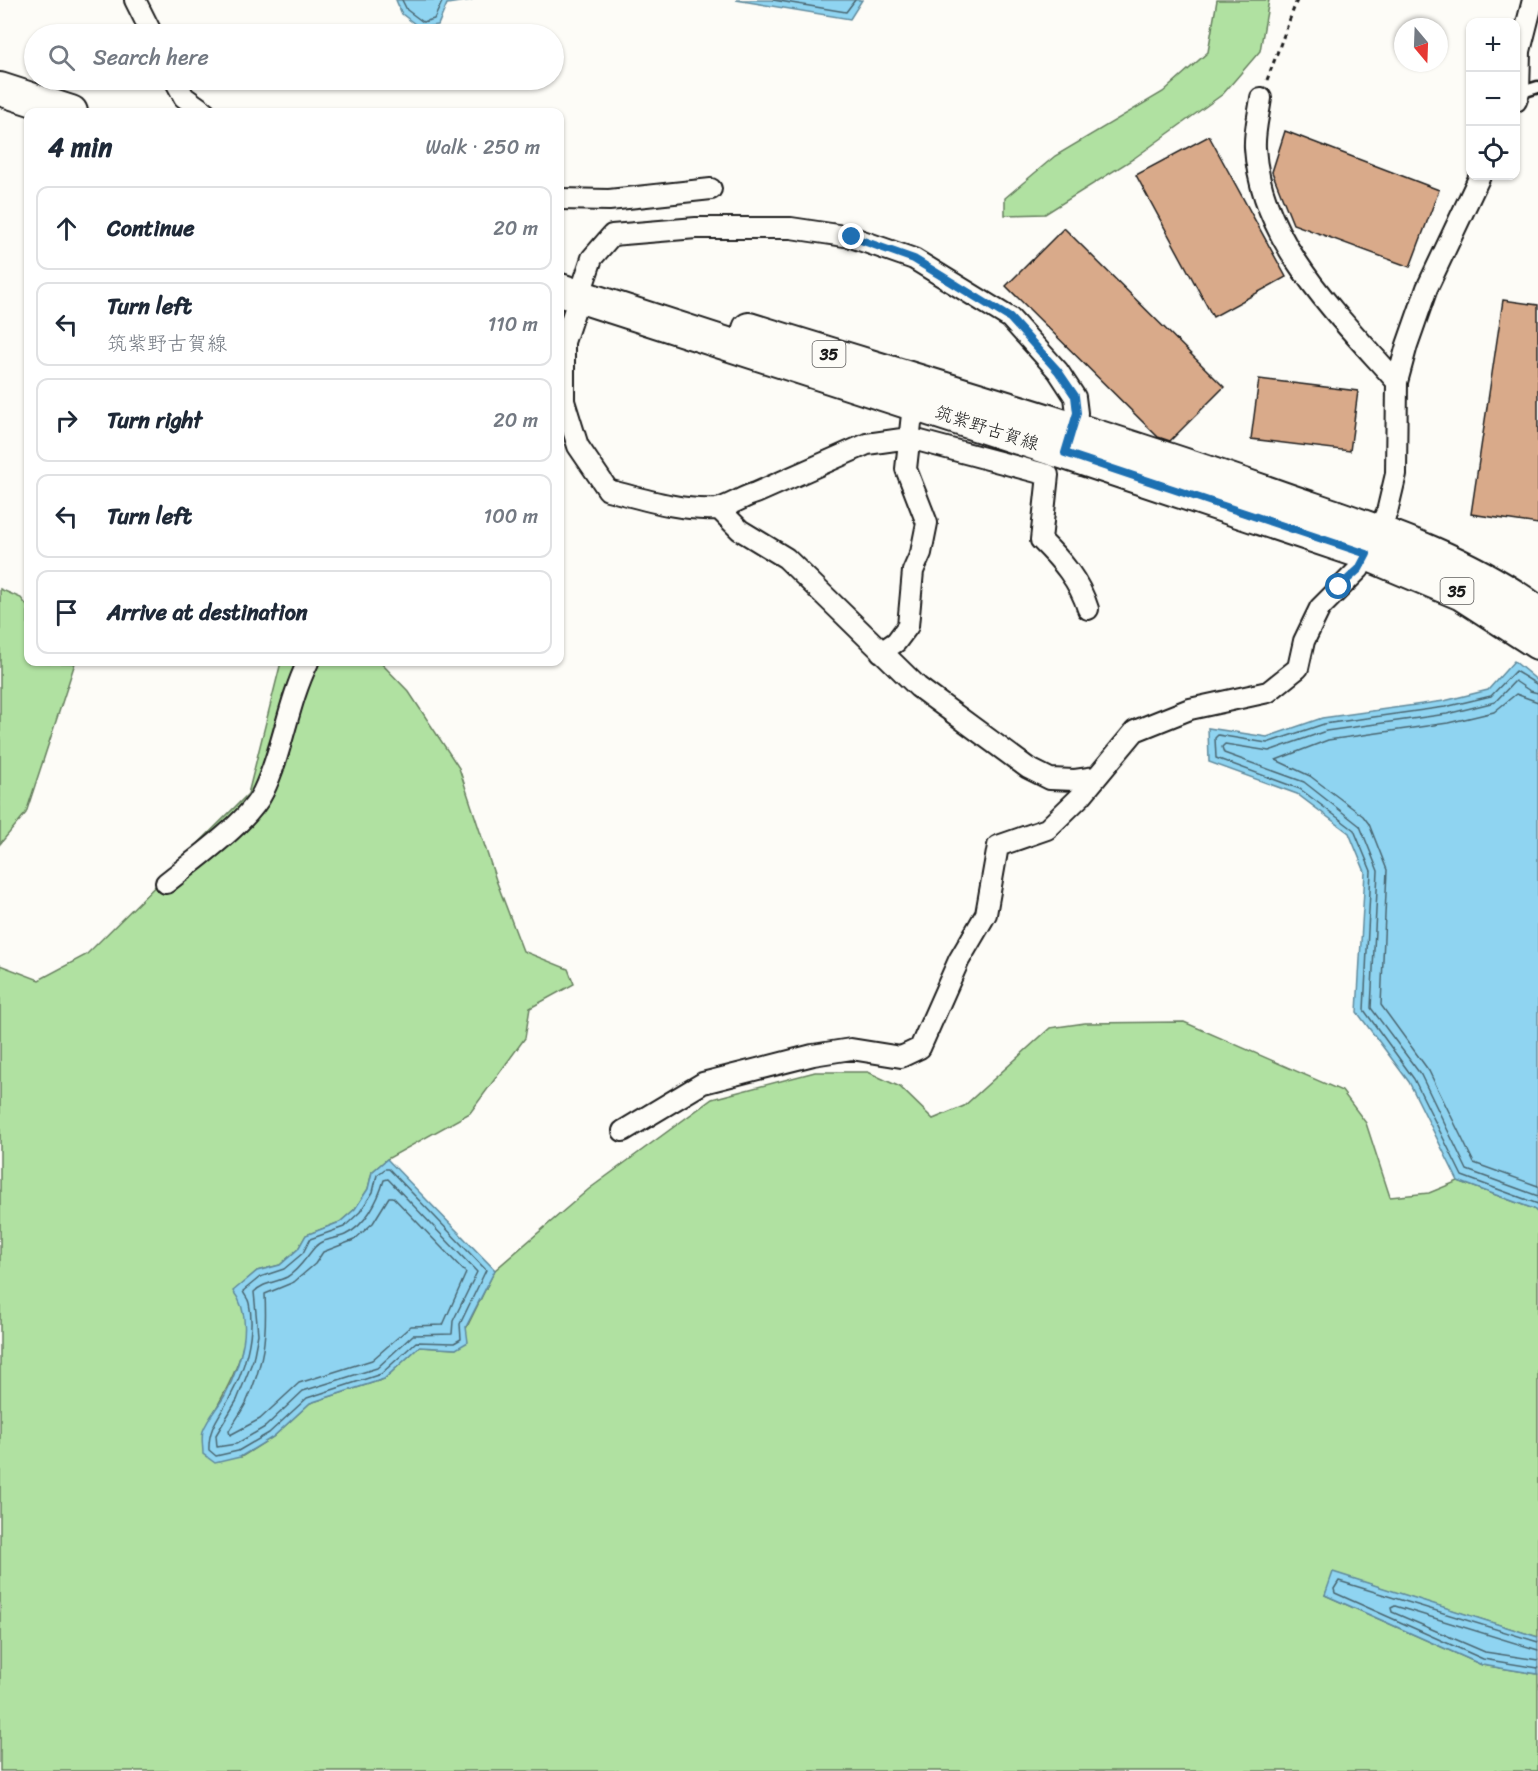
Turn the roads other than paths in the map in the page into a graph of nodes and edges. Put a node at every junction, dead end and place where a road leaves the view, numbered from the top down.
1 (135, 0) edge
2 (1533, 0) edge
3 (147, 24) edge
4 (0, 89) edge
5 (180, 90) edge
6 (1524, 93) edge
7 (1261, 98) road end
8 (59, 108) edge
9 (199, 108) edge
10 (0, 109) edge
11 (24, 117) edge
12 (1478, 180) edge
13 (711, 189) dead end
14 (564, 199) edge
15 (572, 283) edge
16 (1397, 382) junction
17 (913, 405) junction
18 (909, 438) junction
19 (1069, 441) junction
20 (719, 509) junction
21 (1373, 543) junction
22 (1088, 609) dead end
23 (1538, 613) edge
24 (1538, 643) edge
25 (881, 652) junction
26 (306, 666) edge
27 (1096, 777) junction
28 (166, 883) dead end
29 (623, 1131) dead end

1 - 3 street
2 - 6 street
4 - 8 main road
5 - 9 street
7 - 16 street
10 - 11 main road
12 - 16 street
13 - 14 street
15 - 17 main road, 筑紫野古賀線 / 35
15 - 19 main road, 筑紫野古賀線 / 35
15 - 19 street
15 - 20 street
16 - 21 street
17 - 18 street
17 - 19 main road, 筑紫野古賀線 / 35
18 - 20 street
18 - 22 street
18 - 25 street
19 - 21 main road, 筑紫野古賀線 / 35
20 - 25 street
21 - 23 main road, 筑紫野古賀線 / 35
21 - 24 main road, 筑紫野古賀線 / 35
21 - 27 street
25 - 27 street
26 - 28 street
27 - 29 street

